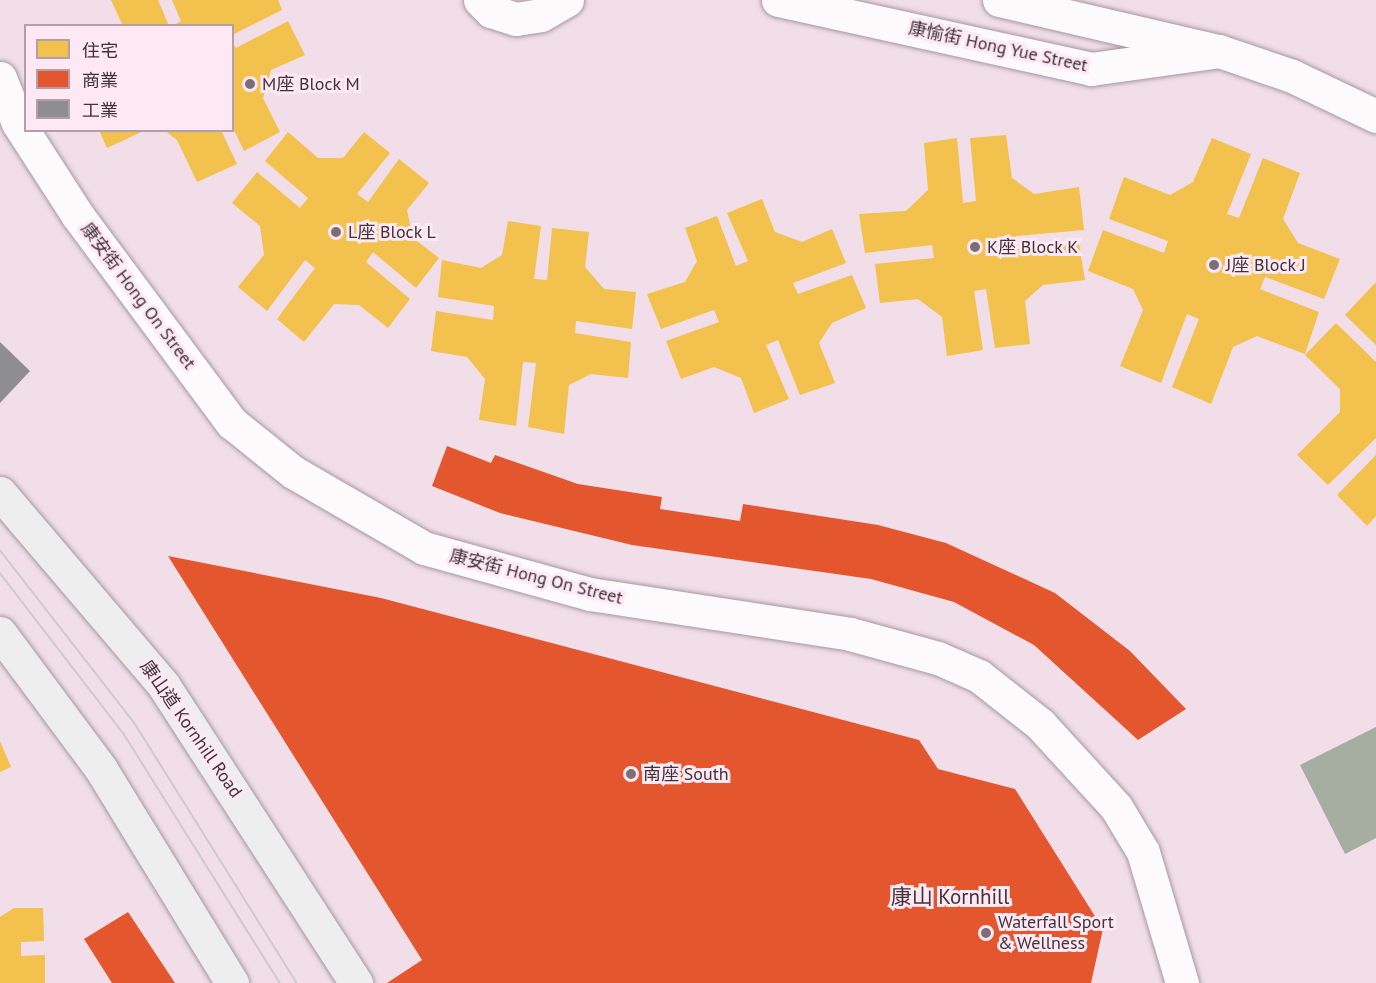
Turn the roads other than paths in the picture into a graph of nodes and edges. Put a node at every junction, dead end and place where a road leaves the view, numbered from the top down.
1 (480, 0) edge
2 (567, 0) edge
3 (778, 0) edge
4 (999, 0) edge
5 (1219, 51) junction
6 (0, 78) edge
7 (1376, 116) edge
8 (0, 493) edge
9 (0, 633) edge
10 (232, 983) edge
11 (356, 983) edge
12 (1182, 983) edge

1 - 2 street
3 - 5 street, 康愉街 Hong Yue Street
4 - 5 street, 康愉街 Hong Yue Street
5 - 7 street, 康愉街 Hong Yue Street
6 - 12 street, 康安街 Hong On Street
8 - 11 main road, 康山道 Kornhill Road
9 - 10 main road

